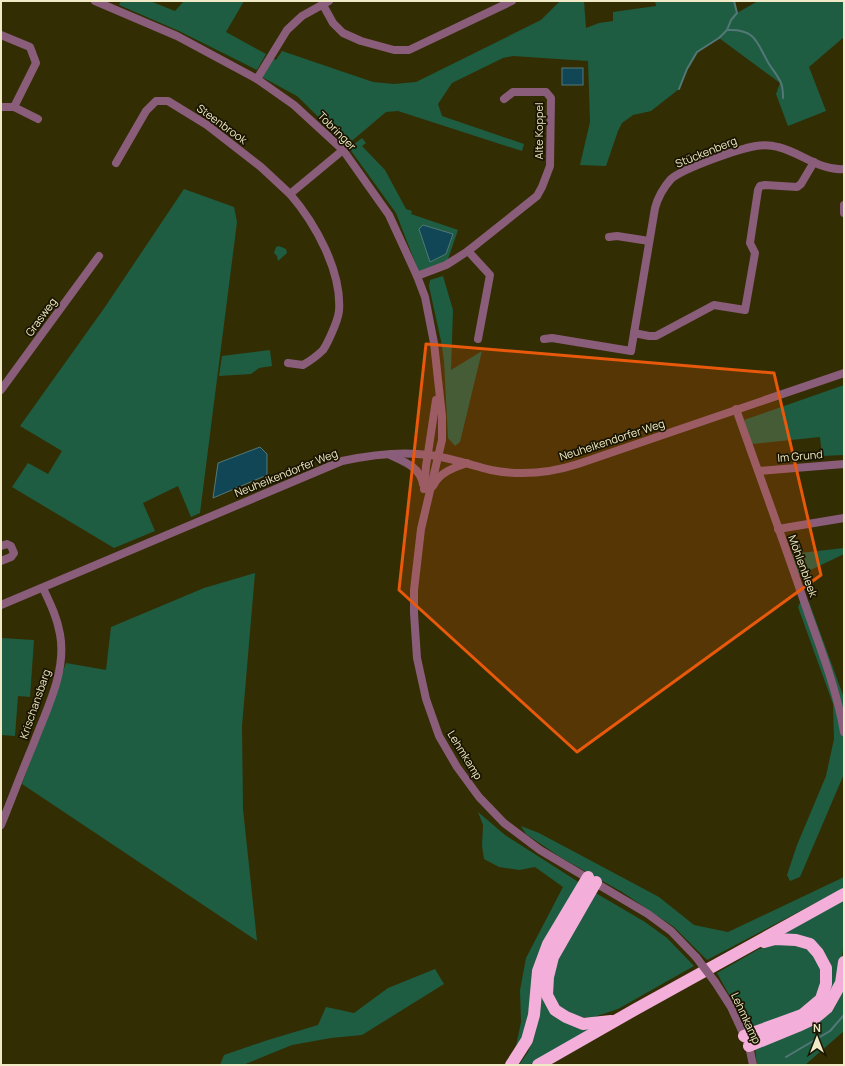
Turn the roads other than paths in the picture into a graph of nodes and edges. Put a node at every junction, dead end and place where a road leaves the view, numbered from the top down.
1 (95, 1) edge
2 (512, 1) edge
3 (326, 3) edge
4 (109, 4) edge
5 (1, 35) edge
6 (257, 79) junction
7 (504, 99) dead end
8 (1, 107) edge
9 (14, 107) junction
10 (38, 119) dead end
11 (342, 150) junction
12 (814, 162) junction
13 (116, 163) dead end
14 (844, 169) edge
15 (290, 194) junction
16 (844, 205) edge
17 (844, 213) edge
18 (609, 237) dead end
19 (649, 241) junction
20 (468, 250) junction
21 (99, 256) dead end
22 (418, 276) junction
23 (634, 333) junction
24 (478, 339) dead end
25 (544, 339) dead end
26 (288, 362) dead end
27 (844, 373) edge
28 (438, 384) junction
29 (2, 387) edge
30 (736, 410) junction
31 (388, 454) junction
32 (428, 455) junction
33 (438, 456) junction
34 (468, 463) junction
35 (844, 464) edge
36 (758, 471) junction
37 (426, 492) junction
38 (844, 518) edge
39 (778, 529) junction
40 (1, 546) edge
41 (1, 561) edge
42 (43, 588) junction
43 (1, 605) edge
44 (844, 732) edge
45 (1, 825) edge
46 (592, 880) junction
47 (844, 894) edge
48 (748, 947) junction
49 (844, 962) edge
50 (614, 1021) junction
51 (746, 1041) junction
52 (511, 1065) edge
53 (538, 1065) edge
54 (753, 1065) edge

1 - 4 street, Tobringer
2 - 3 street
3 - 6 street
4 - 6 street, Tobringer
5 - 9 street
6 - 11 street, Tobringer
7 - 20 street, Alte Koppel
8 - 9 street
9 - 10 street
11 - 15 street
11 - 22 street, Tobringer
12 - 14 street, Stückenberg
12 - 19 street, Stückenberg
12 - 23 street
13 - 15 street, Steenbrook
15 - 26 street, Steenbrook
16 - 17 street
18 - 19 street
19 - 23 street, Stückenberg
20 - 22 street, Alte Koppel
20 - 24 street
21 - 29 street, Grasweg
22 - 28 street, Tobringer
23 - 25 street, Stückenberg
27 - 30 street, Neuheikendorfer Weg
28 - 32 street, Tobringer
28 - 33 street, Tobringer
30 - 34 street, Neuheikendorfer Weg
30 - 36 street, Möhlenbleek
31 - 32 street, Neuheikendorfer Weg
31 - 37 street
31 - 42 street, Neuheikendorfer Weg
32 - 33 street, Neuheikendorfer Weg
32 - 37 street
33 - 34 street, Neuheikendorfer Weg
33 - 37 street
34 - 37 street
35 - 36 street, Im Grund
36 - 39 street, Möhlenbleek
37 - 46 street, Lehmkamp
38 - 39 street
39 - 44 street, Möhlenbleek
40 - 41 street
42 - 43 street, Neuheikendorfer Weg
42 - 45 street, Krischansbarg
46 - 50 highway
46 - 51 street, Lehmkamp, bridge
46 - 52 highway
47 - 48 highway
48 - 50 highway
48 - 51 highway
49 - 51 highway
50 - 53 highway
51 - 54 street, Lehmkamp

